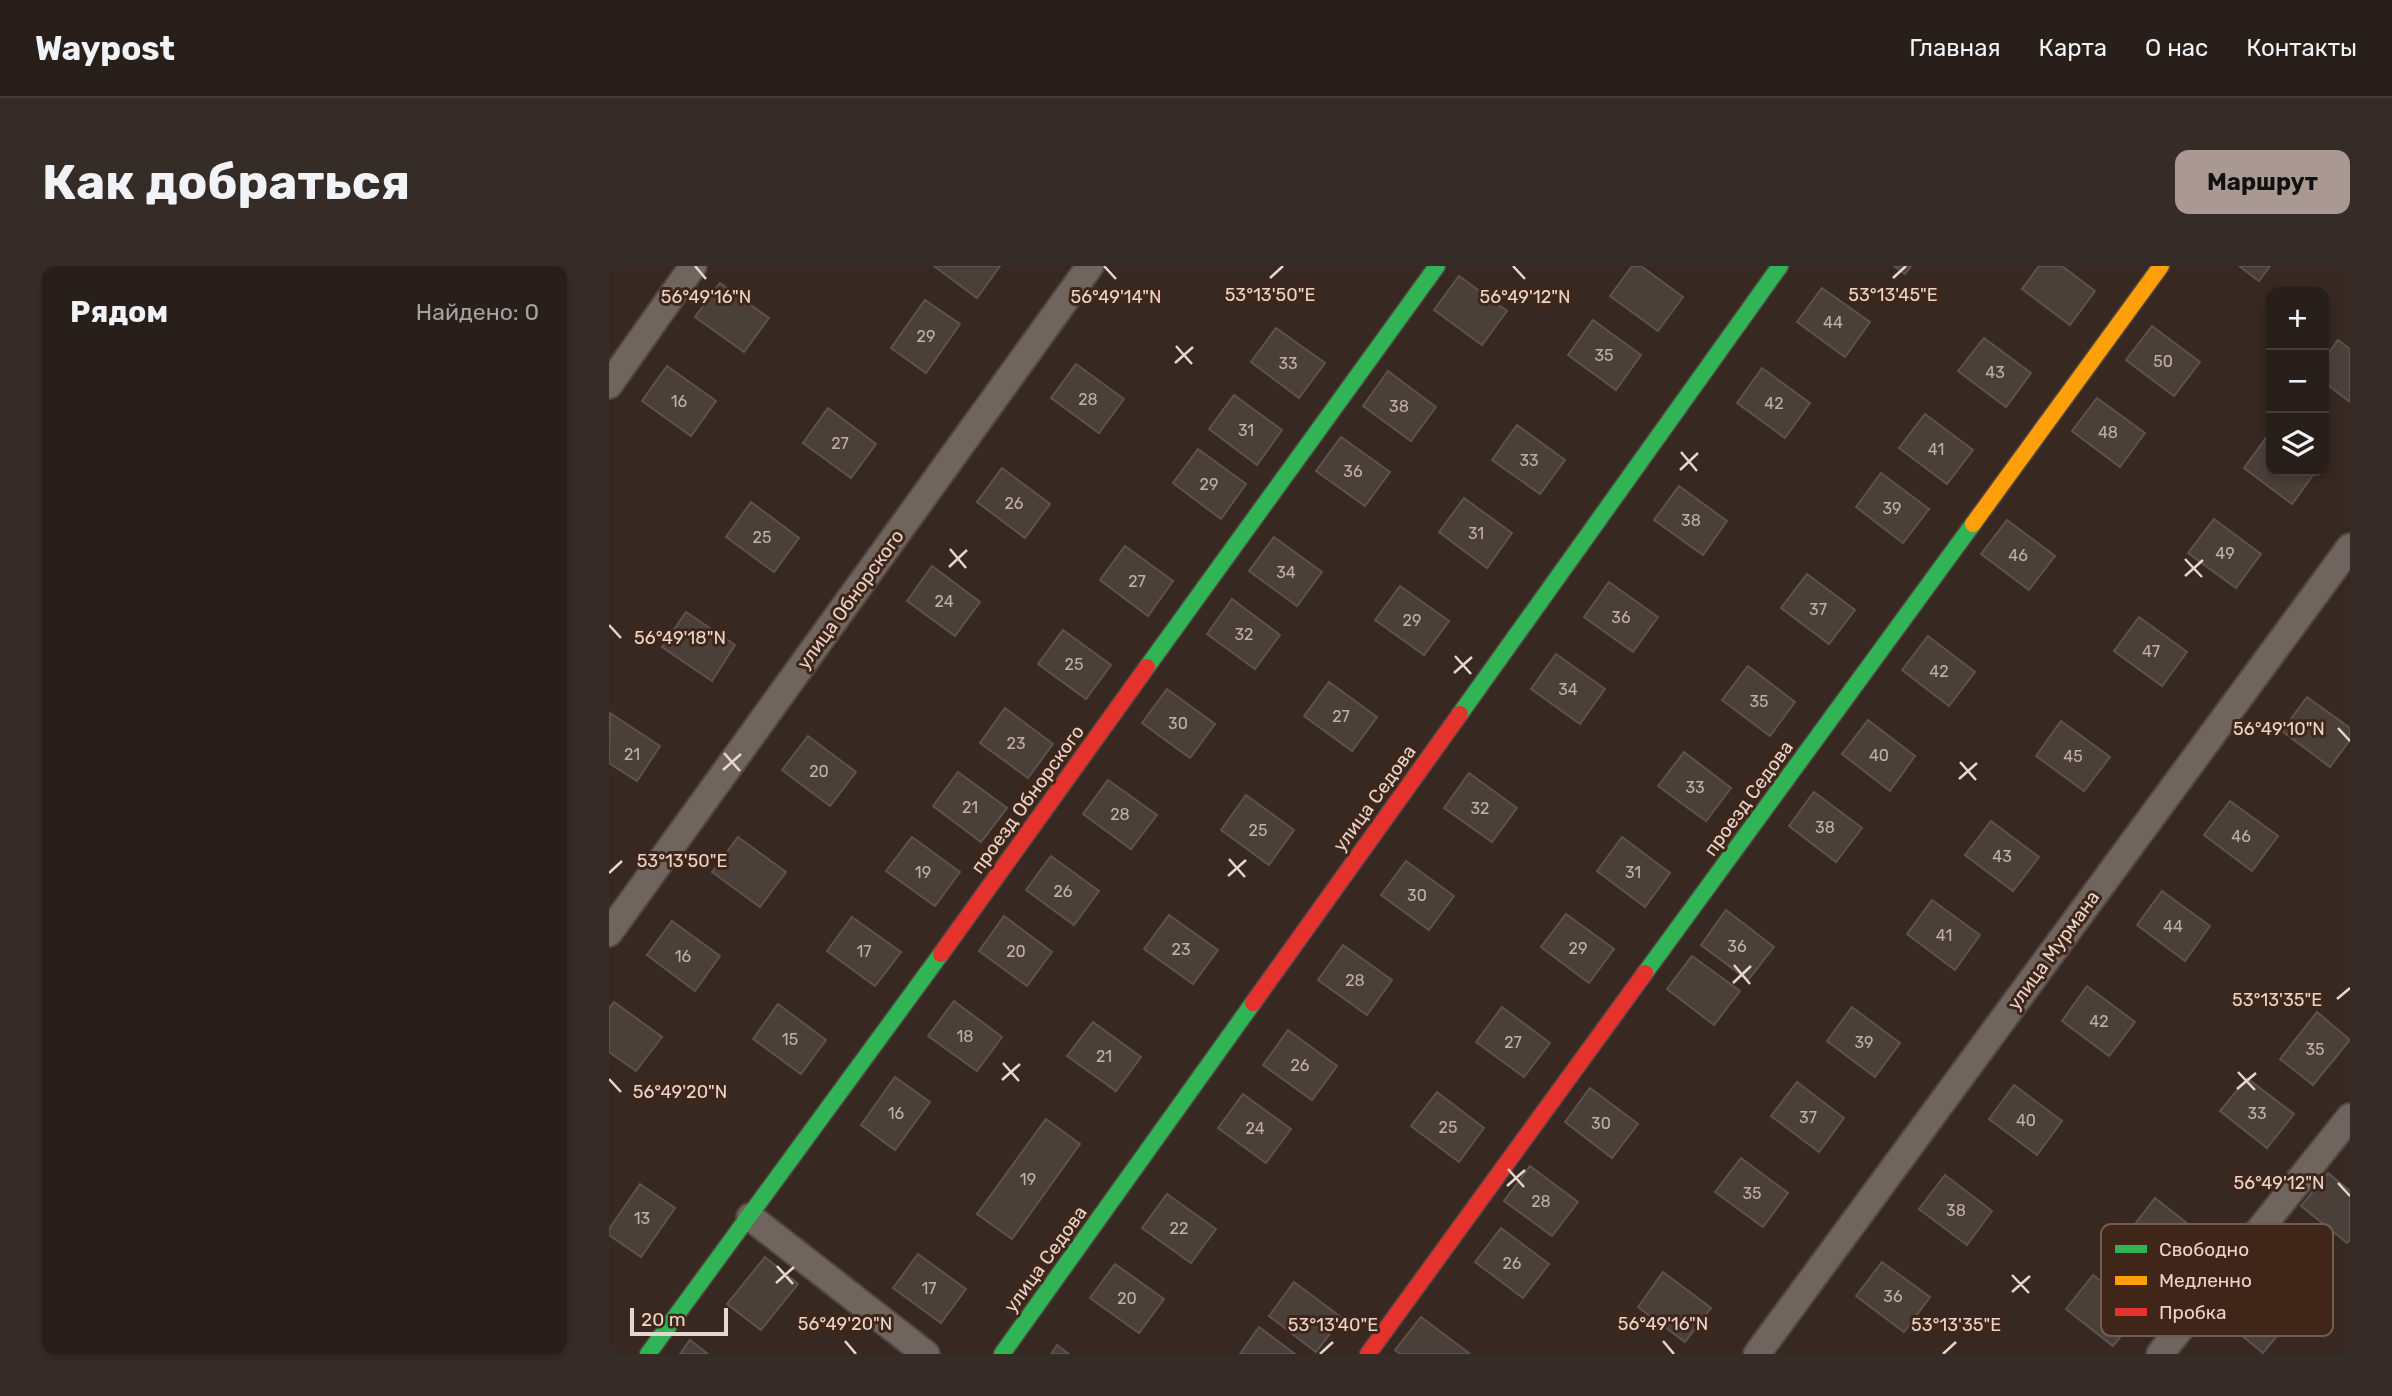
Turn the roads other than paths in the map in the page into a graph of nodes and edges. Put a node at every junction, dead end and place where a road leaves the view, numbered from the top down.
1 (693, 266) edge
2 (1090, 266) edge
3 (1437, 266) edge
4 (1780, 266) edge
5 (2161, 266) edge
6 (609, 385) edge
7 (2350, 547) edge
8 (609, 933) edge
9 (2350, 1117) edge
10 (750, 1217) junction
11 (2264, 1224) edge
12 (2174, 1336) edge
13 (648, 1354) edge
14 (926, 1354) edge
15 (1002, 1354) edge
16 (1368, 1354) edge
17 (1756, 1354) edge
18 (2160, 1354) edge

1 - 6 street
2 - 8 street, улица Обнорского
3 - 10 street, проезд Обнорского
4 - 15 street, улица Седова
5 - 16 street, проезд Седова
7 - 17 street, улица Мурмана
9 - 11 street
10 - 13 street, проезд Обнорского
10 - 14 street
12 - 18 street

